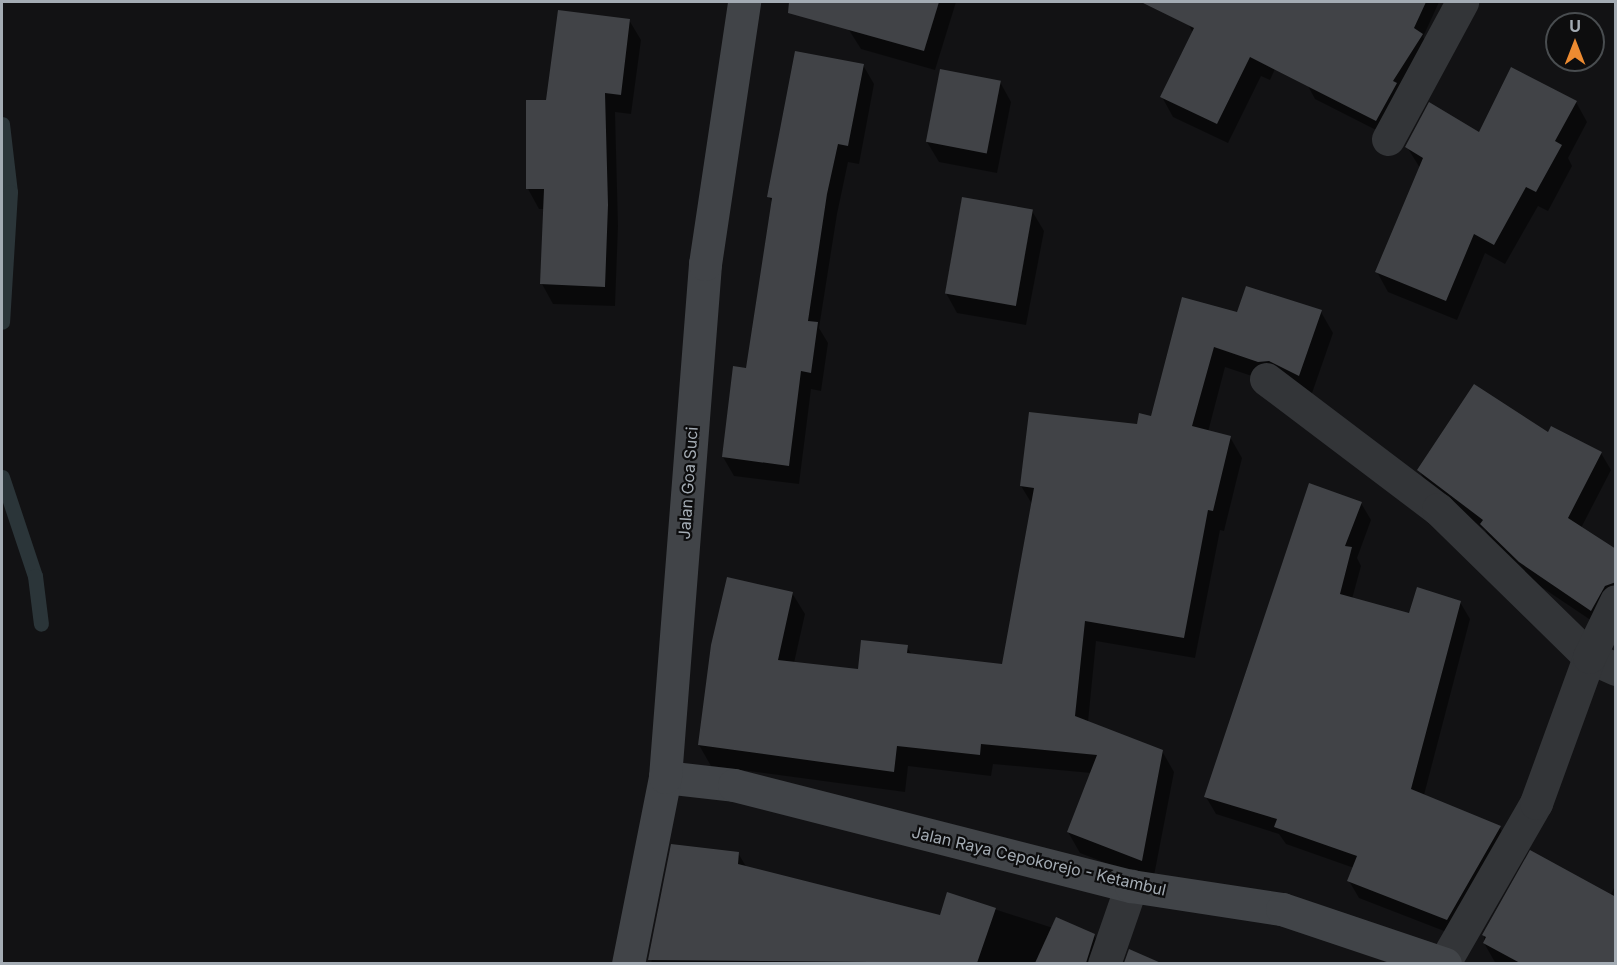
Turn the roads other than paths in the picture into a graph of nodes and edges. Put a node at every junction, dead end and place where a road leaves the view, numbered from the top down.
1 (744, 2) edge
2 (1462, 2) edge
3 (1388, 139) dead end
4 (1266, 379) dead end
5 (1616, 600) edge
6 (1602, 663) edge
7 (665, 777) junction
8 (1131, 886) junction
9 (628, 963) edge
10 (1104, 963) edge
11 (1444, 963) edge

1 - 7 street, Jalan Goa Suci
2 - 3 street
4 - 6 street
5 - 6 street
6 - 11 street
7 - 8 street, Jalan Raya Cepokorejo - Ketambul
7 - 9 street, Jalan Goa Suci
8 - 10 street
8 - 11 street, Jalan Raya Cepokorejo - Ketambul

